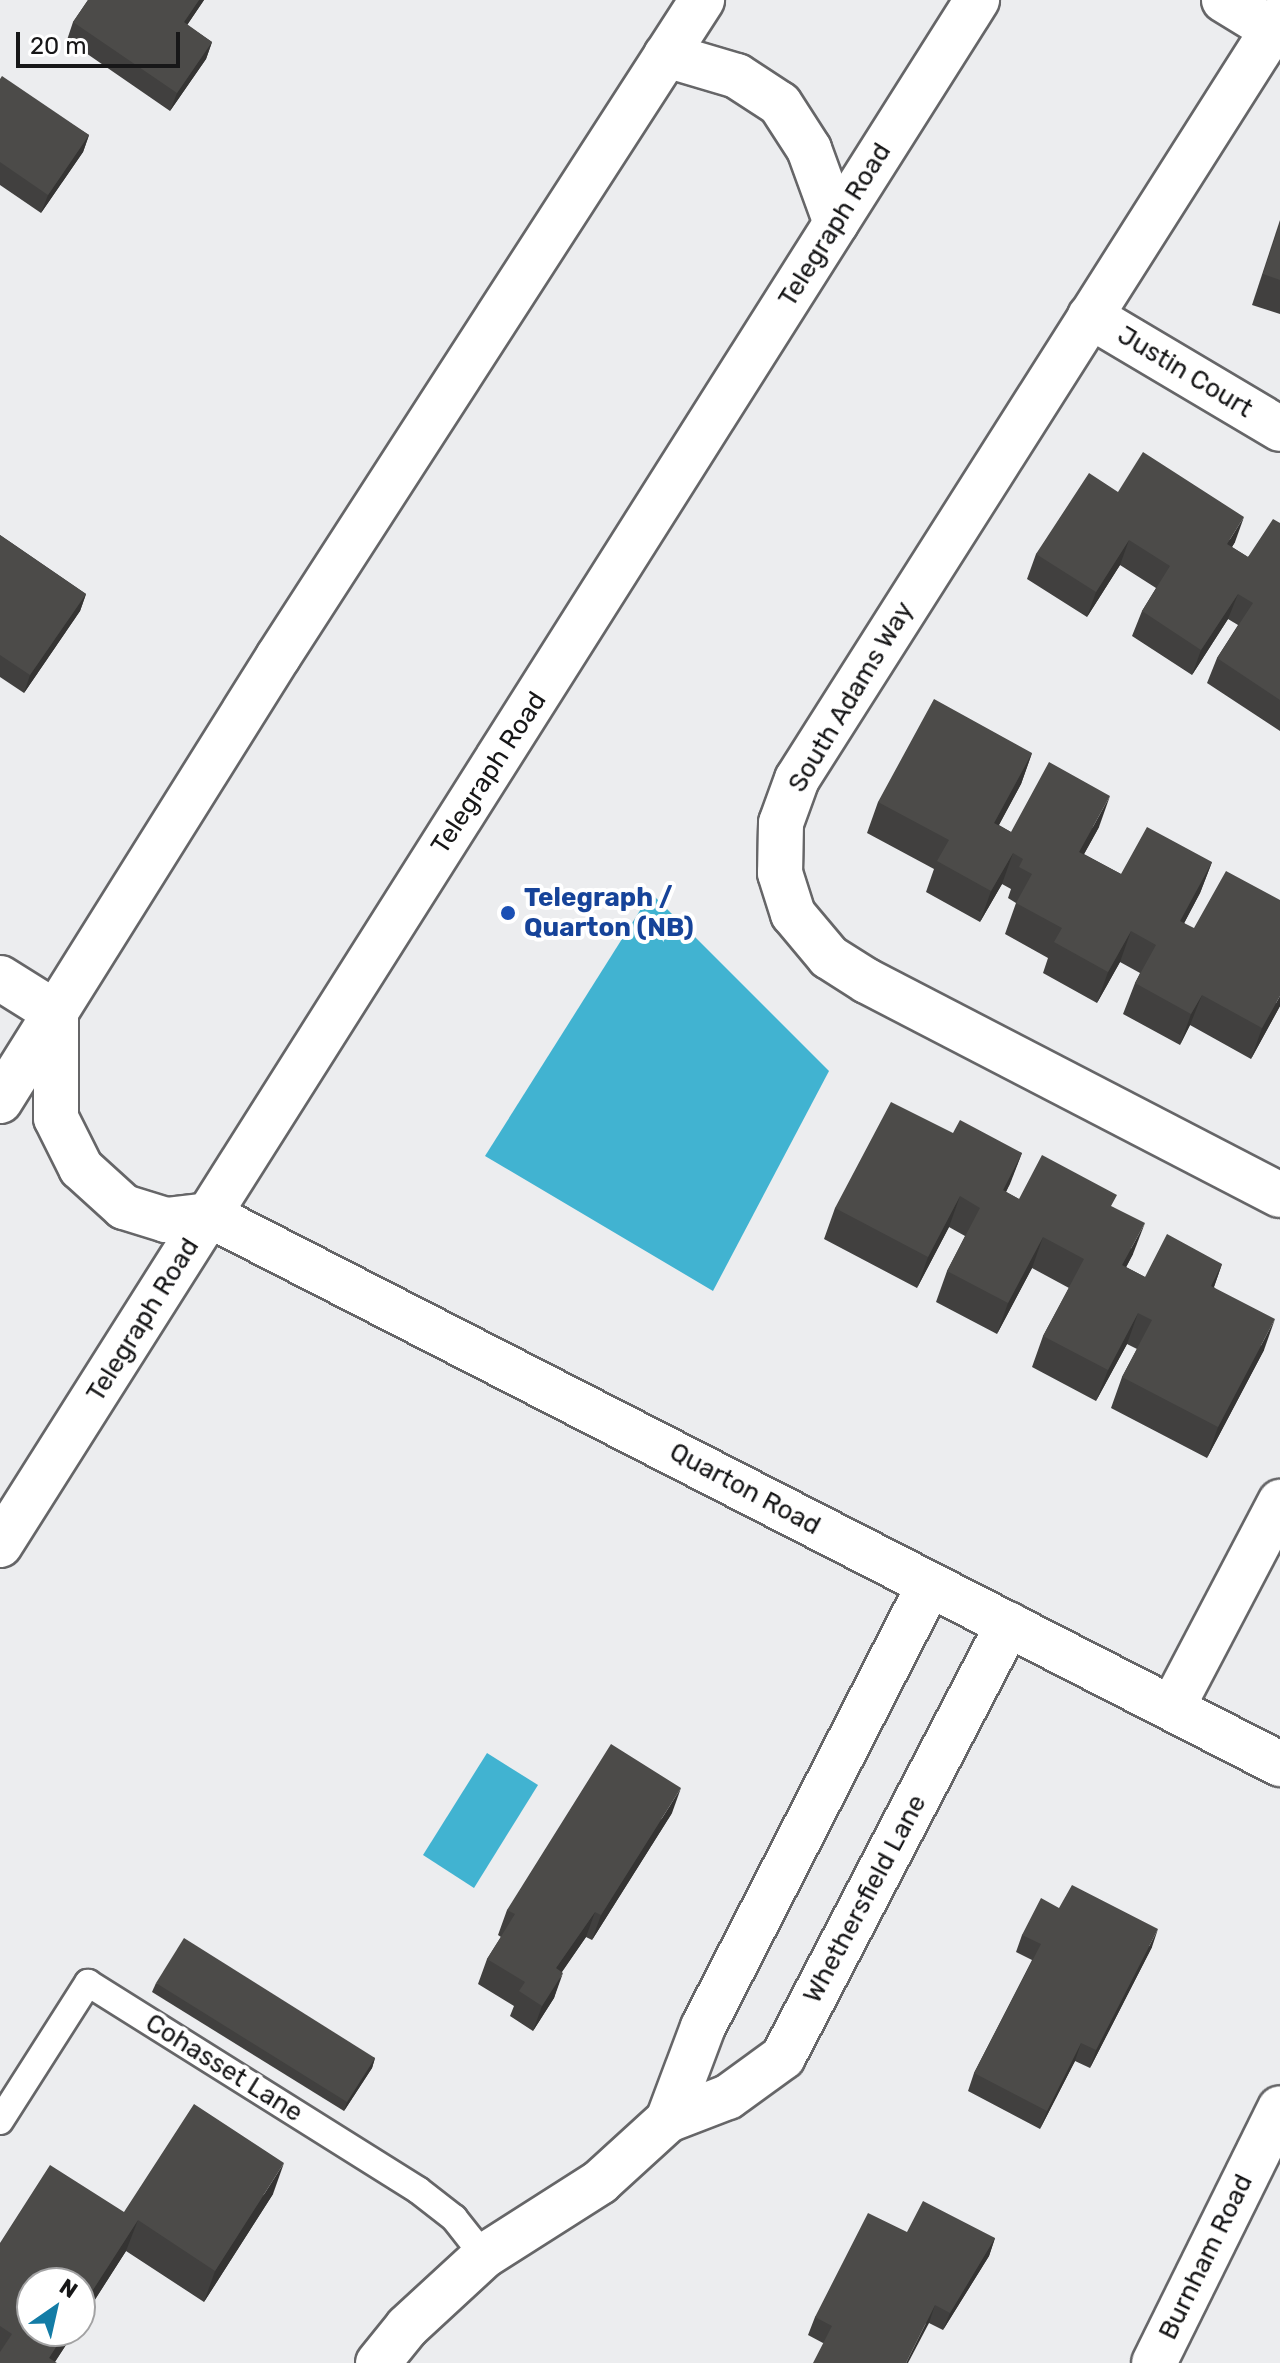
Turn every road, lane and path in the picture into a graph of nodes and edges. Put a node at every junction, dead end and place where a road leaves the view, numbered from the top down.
1 (702, 0) edge
2 (977, 0) edge
3 (1224, 0) edge
4 (1276, 24) edge
5 (666, 55) junction
6 (836, 223) junction
7 (1090, 316) junction
8 (1280, 429) edge
9 (0, 978) edge
10 (56, 1013) junction
11 (0, 1101) edge
12 (1280, 1195) edge
13 (209, 1215) junction
14 (1280, 1502) edge
15 (0, 1545) edge
16 (929, 1585) junction
17 (1008, 1624) junction
18 (1172, 1708) junction
19 (1280, 1764) edge
20 (1280, 2108) edge
21 (668, 2120) junction
22 (0, 2121) edge
23 (484, 2256) junction
24 (378, 2363) edge
25 (1154, 2363) edge

1 - 5 main road
2 - 6 main road, Telegraph Road
3 - 4 main road
4 - 7 main road, South Adams Way
5 - 6 main road
5 - 10 main road
6 - 13 main road, Telegraph Road
7 - 8 main road, Justin Court
7 - 12 main road, South Adams Way
9 - 10 main road
10 - 11 main road
10 - 13 main road
13 - 15 main road, Telegraph Road
13 - 16 main road, Quarton Road
14 - 18 main road
16 - 17 main road, Quarton Road
16 - 21 main road, Whethersfield Lane
17 - 18 main road, Quarton Road
17 - 21 main road, Whethersfield Lane
18 - 19 main road, Quarton Road
20 - 25 main road, Burnham Road
21 - 23 main road, Whethersfield Lane
22 - 23 lane, Cohasset Lane
23 - 24 main road, Whethersfield Lane

